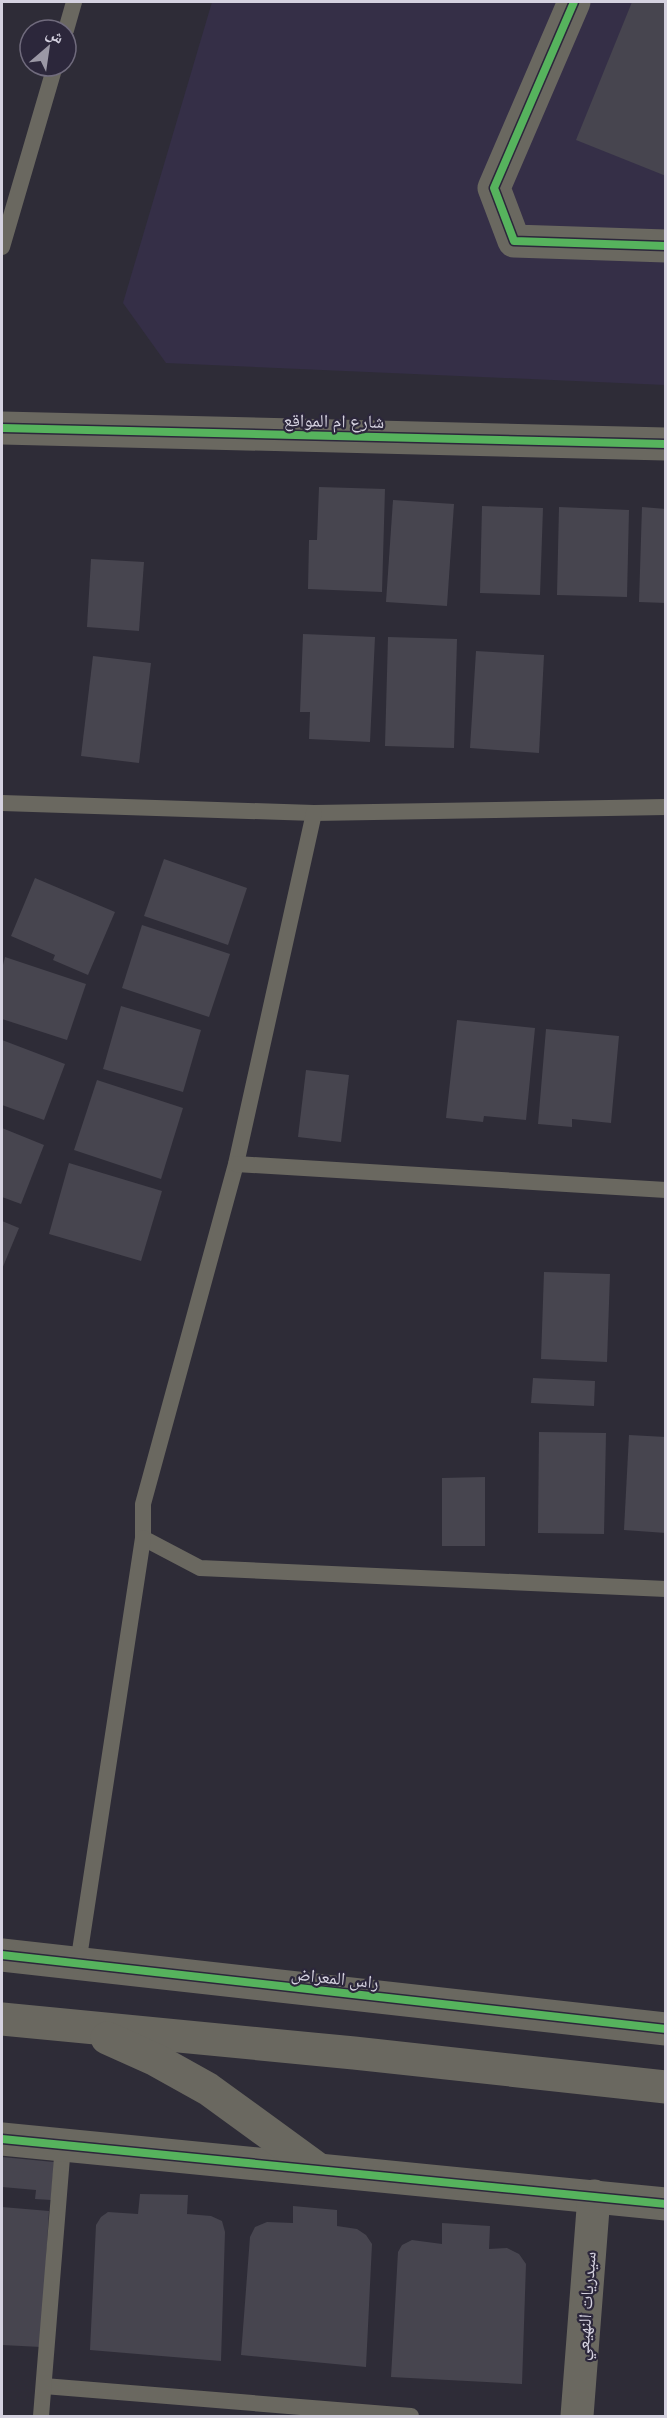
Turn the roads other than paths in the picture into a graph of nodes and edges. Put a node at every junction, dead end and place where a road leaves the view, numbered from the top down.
1 (74, 2) edge
2 (574, 2) edge
3 (69, 18) edge
4 (51, 78) edge
5 (666, 246) edge
6 (2, 247) edge
7 (2, 428) edge
8 (666, 444) edge
9 (2, 803) edge
10 (666, 807) edge
11 (314, 813) junction
12 (237, 1164) junction
13 (666, 1190) edge
14 (143, 1538) junction
15 (666, 1589) edge
16 (2, 1955) edge
17 (78, 1964) junction
18 (2, 2019) edge
19 (81, 2026) junction
20 (666, 2029) edge
21 (666, 2087) edge
22 (2, 2139) edge
23 (63, 2145) junction
24 (318, 2169) junction
25 (594, 2196) junction
26 (666, 2204) edge
27 (44, 2385) junction
28 (41, 2416) edge
29 (411, 2416) edge
30 (577, 2416) edge

1 - 3 lane
2 - 5 street
4 - 6 lane
7 - 8 street, شارع ام المواقع
9 - 11 lane
10 - 11 lane
11 - 12 lane
12 - 13 lane
12 - 14 lane
14 - 15 lane
14 - 17 lane
16 - 17 street, راس المعراض
17 - 20 street, راس المعراض
18 - 19 street
19 - 21 street
19 - 24 street
22 - 23 street
23 - 24 street
23 - 27 lane
24 - 25 street
25 - 26 street
25 - 30 street, سيدريات النهيعي
27 - 28 lane
27 - 29 lane

